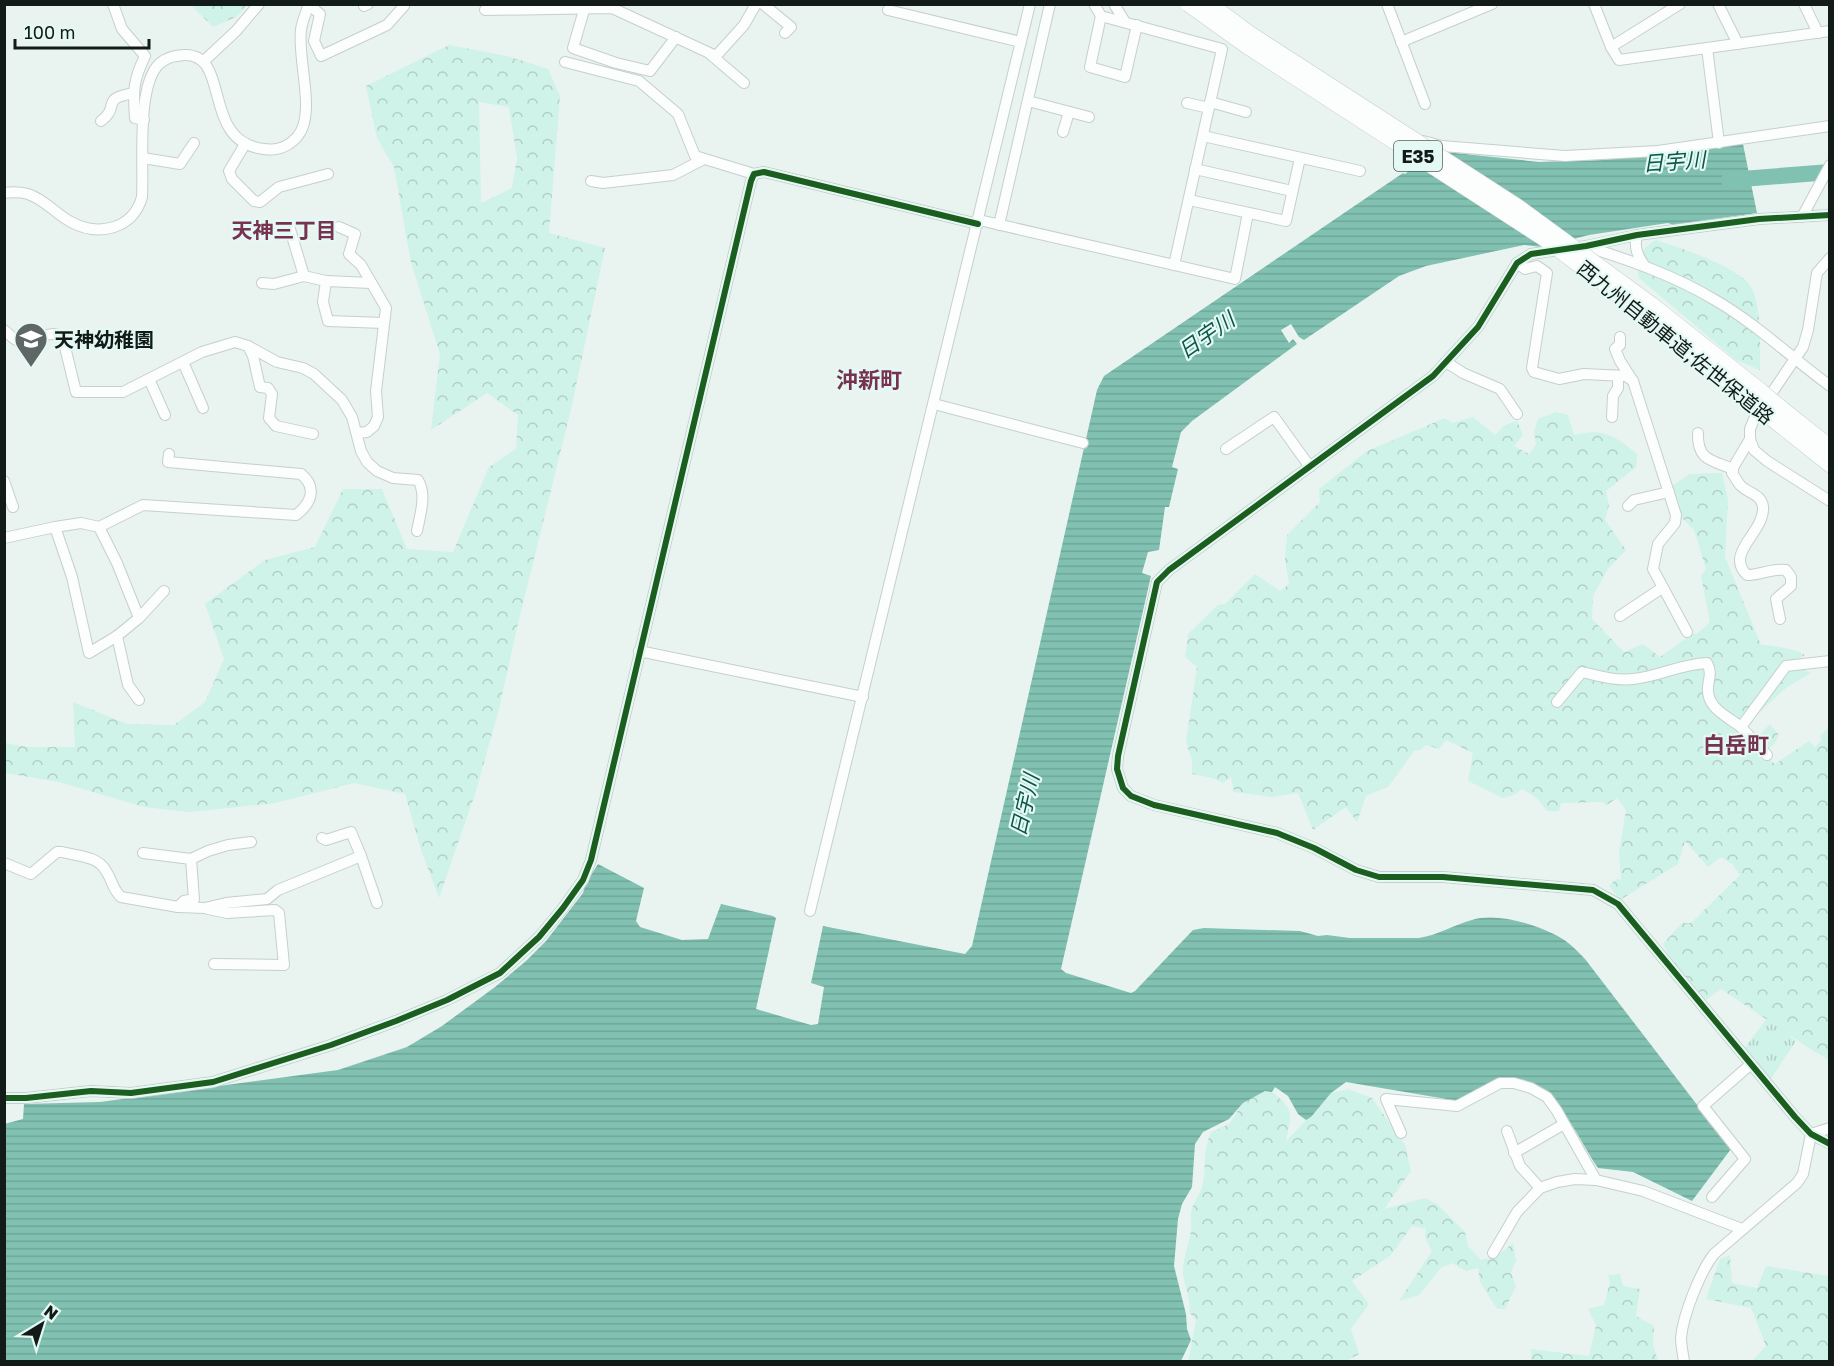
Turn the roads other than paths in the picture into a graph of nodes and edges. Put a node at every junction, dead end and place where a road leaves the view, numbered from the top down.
1 (113, 4) edge
2 (259, 4) edge
3 (403, 4) edge
4 (756, 4) edge
5 (763, 4) edge
6 (1030, 4) edge
7 (1050, 4) edge
8 (1094, 4) edge
9 (1114, 4) edge
10 (1188, 4) edge
11 (1198, 4) edge
12 (1210, 4) edge
13 (1387, 4) edge
14 (1492, 4) edge
15 (1594, 4) edge
16 (1680, 4) edge
17 (1718, 4) edge
18 (1804, 4) edge
19 (309, 5) edge
20 (485, 10) dead end
21 (584, 10) junction
22 (888, 10) dead end
23 (1101, 16) junction
24 (1125, 22) junction
25 (1137, 25) junction
26 (1830, 31) edge
27 (785, 33) dead end
28 (1818, 33) junction
29 (676, 38) junction
30 (1021, 42) junction
31 (1401, 42) junction
32 (1738, 44) junction
33 (1611, 47) junction
34 (1707, 48) junction
35 (707, 51) junction
36 (204, 61) junction
37 (565, 62) dead end
38 (744, 83) dead end
39 (134, 93) junction
40 (1028, 101) junction
41 (1187, 103) dead end
42 (1425, 104) dead end
43 (1210, 105) junction
44 (1069, 112) junction
45 (1246, 112) dead end
46 (1089, 117) dead end
47 (144, 120) junction
48 (101, 121) dead end
49 (1830, 126) edge
50 (1388, 130) junction
51 (1064, 132) dead end
52 (1203, 136) junction
53 (194, 143) dead end
54 (1719, 143) junction
55 (245, 144) junction
56 (143, 158) junction
57 (1300, 158) junction
58 (704, 159) junction
59 (1830, 165) edge
60 (1195, 169) junction
61 (1360, 171) dead end
62 (328, 174) dead end
63 (754, 174) junction
64 (591, 181) dead end
65 (1293, 191) junction
66 (4, 193) edge
67 (1189, 200) junction
68 (1248, 213) junction
69 (1804, 215) junction
70 (1830, 215) edge
71 (978, 222) junction
72 (999, 225) junction
73 (290, 226) dead end
74 (339, 227) dead end
75 (1637, 235) junction
76 (1587, 246) junction
77 (1830, 258) edge
78 (1518, 263) junction
79 (1174, 265) junction
80 (1645, 265) junction
81 (304, 276) junction
82 (326, 281) junction
83 (262, 283) dead end
84 (371, 283) junction
85 (1648, 309) junction
86 (384, 323) junction
87 (4, 330) edge
88 (1620, 337) dead end
89 (248, 346) junction
90 (1795, 361) junction
91 (183, 362) junction
92 (1446, 362) junction
93 (1618, 376) junction
94 (149, 380) junction
95 (1633, 381) junction
96 (1830, 386) edge
97 (934, 404) junction
98 (203, 408) dead end
99 (1776, 412) junction
100 (1517, 414) dead end
101 (165, 415) dead end
102 (1612, 417) dead end
103 (1698, 433) dead end
104 (313, 434) dead end
105 (357, 434) junction
106 (1750, 439) junction
107 (1083, 443) dead end
108 (1830, 447) edge
109 (1226, 449) dead end
110 (169, 454) dead end
111 (1830, 465) edge
112 (1310, 467) junction
113 (1733, 469) junction
114 (4, 481) edge
115 (1669, 492) junction
116 (1830, 501) edge
117 (1628, 506) dead end
118 (13, 507) dead end
119 (56, 527) junction
120 (99, 527) junction
121 (417, 531) dead end
122 (4, 538) edge
123 (1662, 588) junction
124 (164, 591) dead end
125 (1620, 616) dead end
126 (139, 618) junction
127 (1780, 619) dead end
128 (1687, 632) dead end
129 (117, 636) junction
130 (639, 651) junction
131 (1830, 661) edge
132 (863, 697) junction
133 (139, 700) dead end
134 (1557, 702) dead end
135 (1741, 727) junction
136 (1767, 755) dead end
137 (322, 838) dead end
138 (251, 842) dead end
139 (143, 853) dead end
140 (361, 856) junction
141 (191, 860) junction
142 (4, 862) edge
143 (377, 903) dead end
144 (178, 907) junction
145 (205, 908) junction
146 (810, 911) dead end
147 (214, 964) dead end
148 (1751, 1064) junction
149 (4, 1098) edge
150 (1564, 1124) junction
151 (1830, 1128) edge
152 (1507, 1131) dead end
153 (1401, 1132) dead end
154 (1811, 1134) junction
155 (1830, 1144) edge
156 (1514, 1153) junction
157 (1596, 1180) junction
158 (1540, 1188) junction
159 (1712, 1197) dead end
160 (1742, 1229) junction
161 (1492, 1252) dead end
162 (1684, 1362) edge

1 - 39 street
2 - 36 street
3 - 19 street
4 - 35 street
5 - 27 street
6 - 30 street
7 - 40 street
8 - 23 street
9 - 24 street
10 - 85 highway, 西九州自動車道;佐世保道路 / E35, bridge
11 - 50 street
12 - 85 highway, 西九州自動車道;佐世保道路 / E35, bridge
13 - 31 street
14 - 31 street
15 - 33 street
16 - 33 street
17 - 32 street
18 - 28 street
19 - 55 street
20 - 21 street
21 - 29 street
21 - 29 street
22 - 30 street
23 - 24 street
23 - 25 street
24 - 25 street
25 - 43 street
26 - 28 street
28 - 32 street
29 - 35 street
30 - 71 street
31 - 42 street
32 - 34 street
33 - 34 street
34 - 54 street
35 - 38 street
36 - 47 street
36 - 55 street
37 - 58 street
39 - 47 street
39 - 48 street
40 - 44 street
40 - 72 street
41 - 43 street
43 - 45 street
43 - 52 street
44 - 46 street
44 - 51 street
47 - 56 street
49 - 54 street
50 - 54 street
50 - 76 street, bridge
52 - 57 street
52 - 60 street
53 - 56 street
55 - 62 street
56 - 66 street
57 - 61 street
57 - 65 street
58 - 63 street
58 - 64 street
59 - 69 street
60 - 65 street
60 - 67 street
63 - 71 street
63 - 130 street
65 - 68 street
67 - 68 street
67 - 79 street
68 - 79 street
69 - 70 street
69 - 75 street
71 - 72 street
71 - 97 street
72 - 79 street
73 - 81 street
74 - 84 street
75 - 76 street
75 - 80 street
76 - 78 street
76 - 80 street
77 - 90 street
78 - 92 street
78 - 93 street
80 - 90 street
81 - 82 street
81 - 83 street
82 - 84 street
82 - 86 street
84 - 86 street
85 - 99 highway, 西九州自動車道;佐世保道路 / E35, bridge
86 - 105 street
87 - 94 street
88 - 95 street
89 - 91 street
89 - 104 street
89 - 105 street
90 - 96 street
90 - 106 street
91 - 94 street
91 - 98 street
92 - 100 street
92 - 112 street
93 - 95 street
93 - 102 street
94 - 101 street
95 - 115 street
97 - 107 street
97 - 132 street
99 - 108 highway, 西九州自動車道;佐世保道路 / E35
99 - 111 highway, 西九州自動車道;佐世保道路 / E35
103 - 113 street
105 - 121 street
106 - 113 street
106 - 116 street
109 - 112 street
110 - 120 street
112 - 148 street
113 - 127 street
114 - 118 street
115 - 117 street
115 - 123 street
119 - 120 street
119 - 122 street
119 - 129 street
120 - 126 street
123 - 125 street
123 - 128 street
124 - 126 street
126 - 129 street
129 - 133 street
130 - 132 street
130 - 149 street
131 - 135 street
132 - 146 street
134 - 135 street
135 - 136 street
137 - 140 street
138 - 141 street
139 - 141 street
140 - 143 street
140 - 145 street
141 - 144 street
142 - 144 street
144 - 145 street
145 - 147 street
148 - 154 street
148 - 159 street
150 - 153 street
150 - 156 street
150 - 157 street
151 - 154 street
152 - 156 street
154 - 155 street
154 - 160 street
156 - 158 street
157 - 158 street
157 - 160 street
158 - 161 street
160 - 162 street

